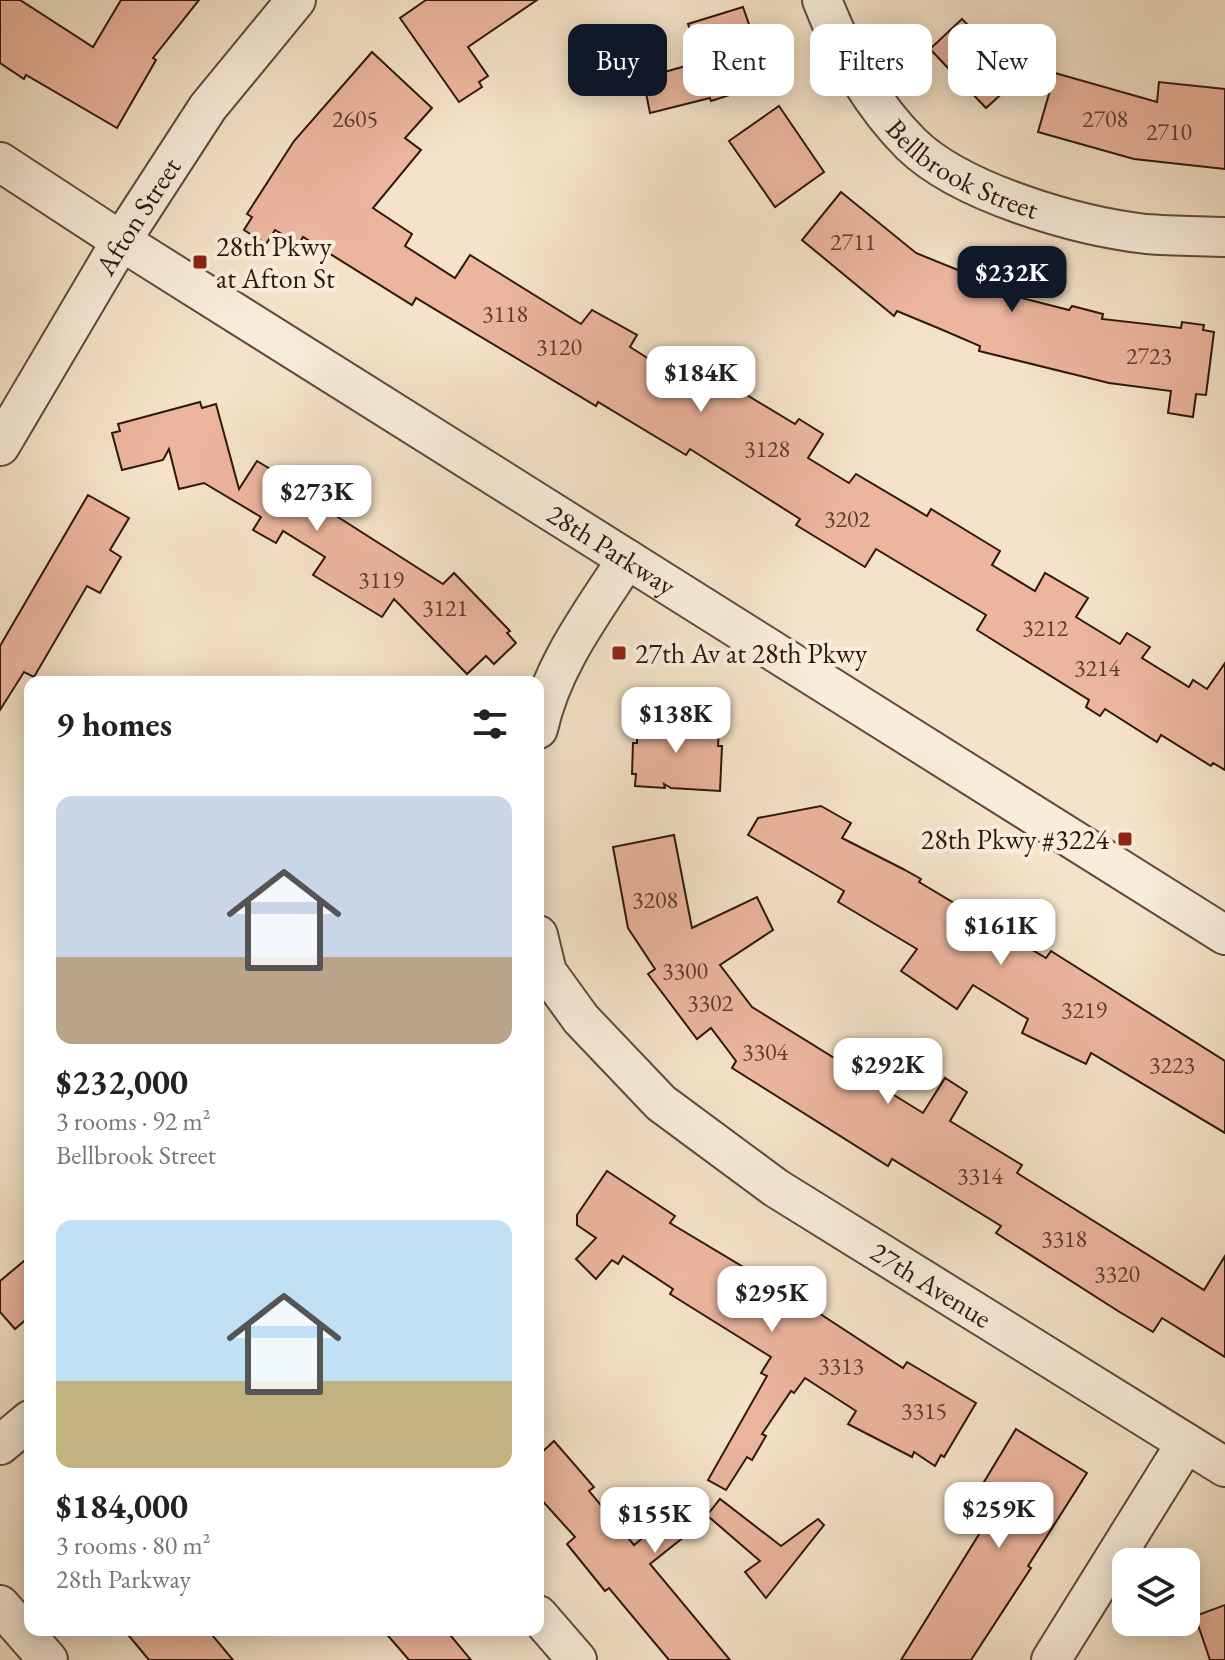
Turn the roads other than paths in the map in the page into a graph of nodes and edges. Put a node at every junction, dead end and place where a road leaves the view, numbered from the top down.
1 (296, 0) edge
2 (822, 0) edge
3 (0, 162) edge
4 (1225, 237) edge
5 (121, 241) junction
6 (0, 446) edge
7 (627, 559) junction
8 (544, 710) edge
9 (1225, 935) edge
10 (544, 977) edge
11 (24, 1425) edge
12 (1186, 1443) junction
13 (0, 1445) edge
14 (1225, 1467) edge
15 (0, 1605) edge
16 (544, 1622) edge
17 (24, 1632) edge
18 (27, 1636) edge
19 (48, 1660) edge
20 (577, 1660) edge
21 (1051, 1660) edge

1 - 5 street, Afton Street
2 - 4 street, Bellbrook Street
3 - 5 street, 28th Parkway
5 - 6 street, Afton Street
5 - 7 street, 28th Parkway
7 - 8 street
7 - 9 street, 28th Parkway
10 - 12 street, 27th Avenue
11 - 13 street
12 - 14 street, 27th Avenue
12 - 21 street
15 - 17 street
16 - 20 street
18 - 19 street

